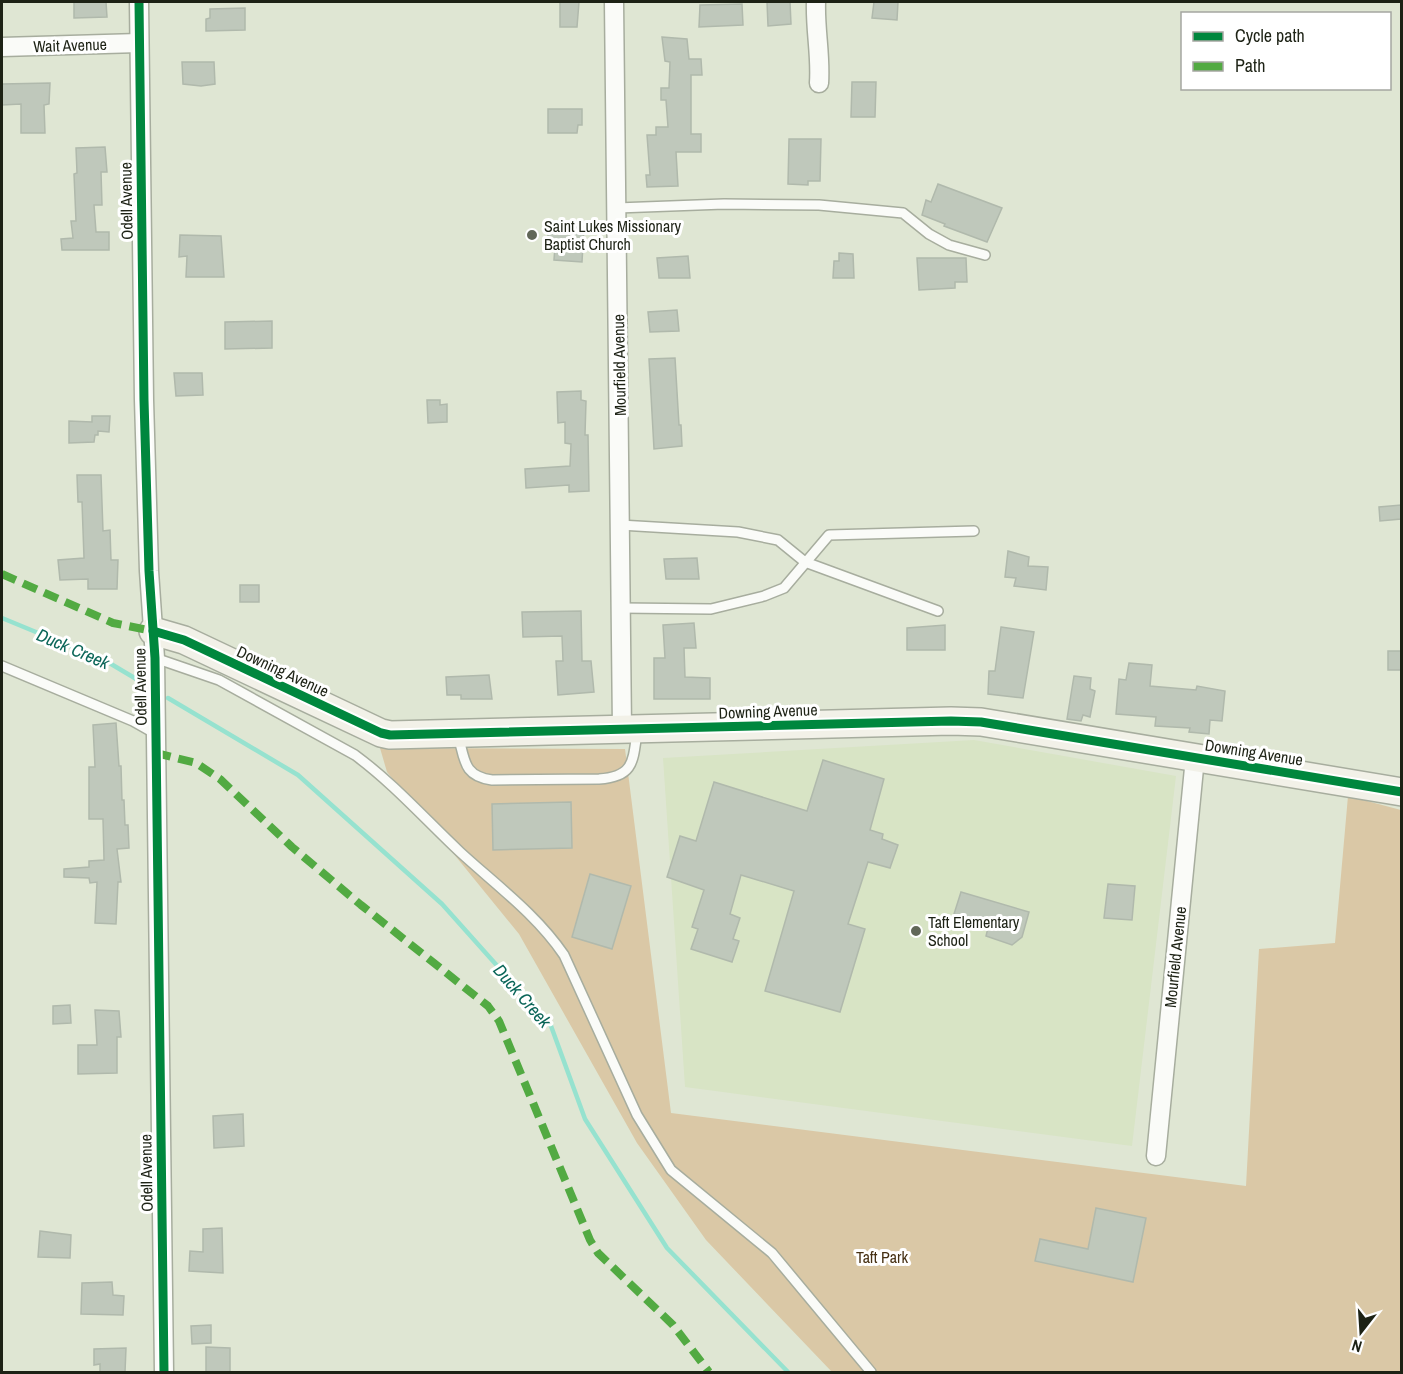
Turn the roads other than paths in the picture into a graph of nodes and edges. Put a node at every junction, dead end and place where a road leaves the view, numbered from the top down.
1 (139, 2) edge
2 (614, 2) edge
3 (816, 2) edge
4 (139, 43) junction
5 (2, 47) edge
6 (819, 83) dead end
7 (617, 208) junction
8 (985, 255) dead end
9 (620, 525) junction
10 (974, 531) dead end
11 (805, 562) junction
12 (621, 609) junction
13 (938, 611) dead end
14 (154, 644) junction
15 (2, 666) edge
16 (630, 729) junction
17 (458, 734) junction
18 (156, 735) junction
19 (1195, 758) junction
20 (1401, 792) edge
21 (1156, 1156) dead end
22 (164, 1372) edge
23 (871, 1372) edge

1 - 4 street, Odell Avenue
2 - 7 street, Mourfield Avenue
3 - 6 street
4 - 5 street, Wait Avenue
4 - 14 street, Odell Avenue
7 - 8 lane
7 - 9 street, Mourfield Avenue
9 - 11 lane
9 - 12 street, Mourfield Avenue
10 - 11 lane
11 - 12 lane
11 - 13 lane
12 - 16 street, Mourfield Avenue
14 - 17 street, Downing Avenue
14 - 18 street, Odell Avenue
14 - 23 lane
15 - 18 lane
16 - 17 street, Downing Avenue
16 - 17 lane
16 - 19 street, Downing Avenue
18 - 22 street, Odell Avenue
19 - 20 street, Downing Avenue
19 - 21 street, Mourfield Avenue

